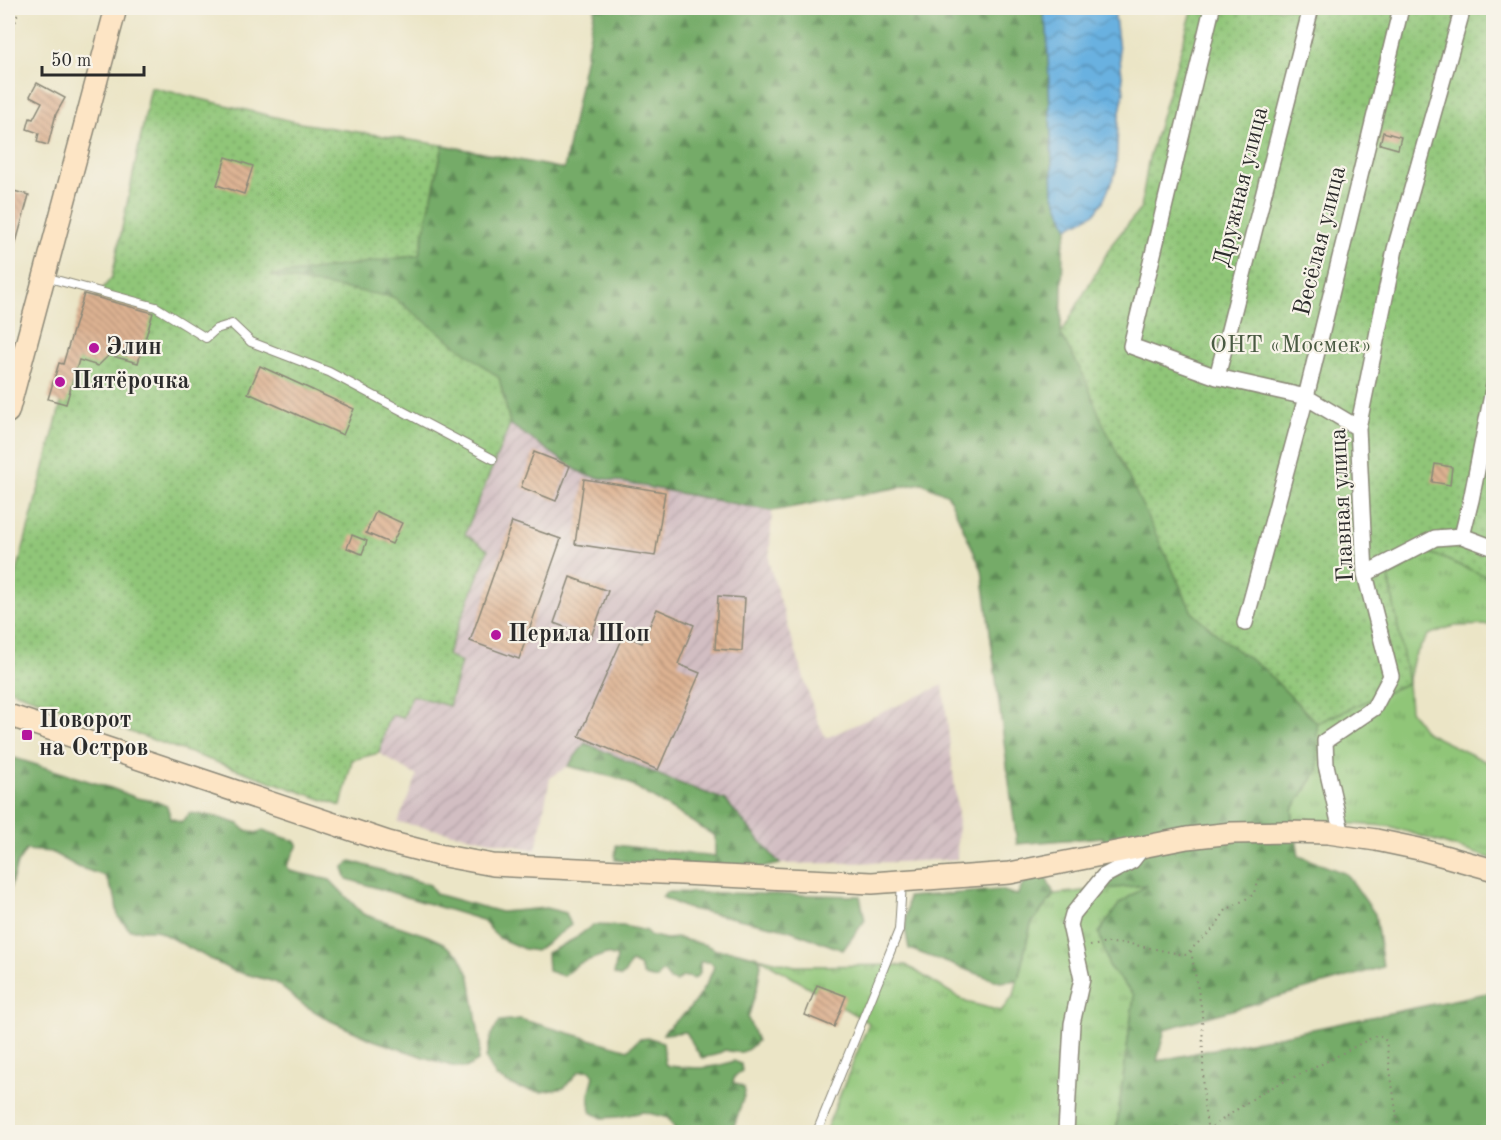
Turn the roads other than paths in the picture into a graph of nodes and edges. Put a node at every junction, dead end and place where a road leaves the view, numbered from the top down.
1 (116, 8) edge
2 (1212, 8) edge
3 (1311, 8) edge
4 (1401, 8) edge
5 (1463, 8) edge
6 (44, 277) junction
7 (1217, 377) junction
8 (1494, 385) edge
9 (1306, 397) junction
10 (8, 412) edge
11 (1358, 428) junction
12 (493, 459) dead end
13 (1462, 536) junction
14 (1494, 548) edge
15 (1365, 574) junction
16 (1245, 623) dead end
17 (8, 715) edge
18 (1342, 835) junction
19 (1143, 847) junction
20 (1494, 870) edge
21 (902, 881) junction
22 (817, 1132) edge
23 (1066, 1132) edge

1 - 6 street
2 - 7 street
3 - 7 street, Дружная улица
4 - 9 street, Весёлая улица
5 - 11 street, Главная улица
6 - 10 street
6 - 12 lane
7 - 9 street
8 - 13 street
9 - 11 street
9 - 16 street, Весёлая улица
11 - 15 street, Главная улица
13 - 14 street
13 - 15 street
15 - 18 street, Главная улица
17 - 21 street
18 - 19 street
18 - 20 street
19 - 21 street
19 - 23 street
21 - 22 lane

